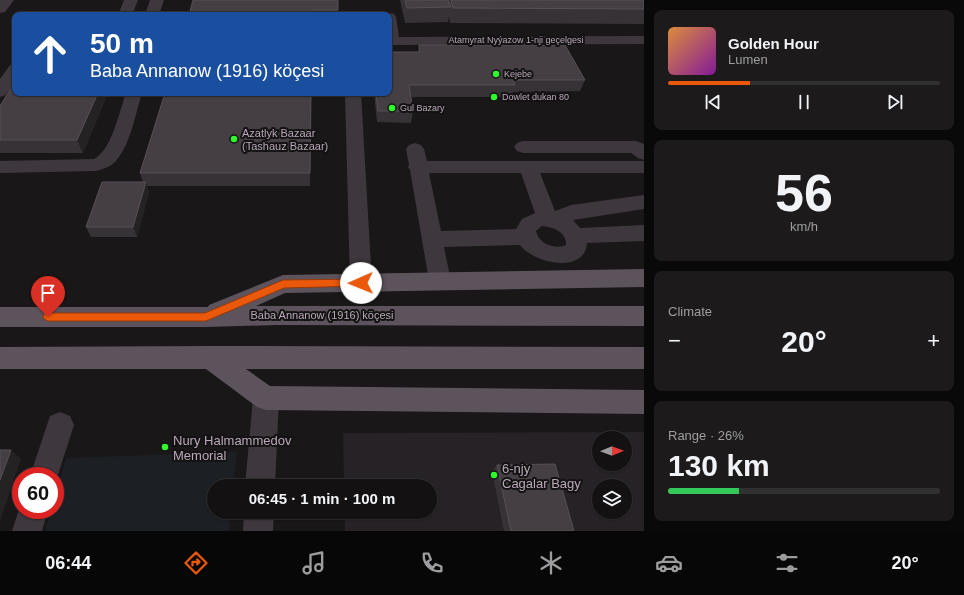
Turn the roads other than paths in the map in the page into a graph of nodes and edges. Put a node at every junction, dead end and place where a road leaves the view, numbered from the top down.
1 (7, 0) edge
2 (131, 0) edge
3 (157, 0) edge
4 (0, 9) edge
5 (126, 12) edge
6 (153, 12) edge
7 (644, 40) edge
8 (392, 41) edge
9 (12, 73) edge
10 (0, 92) edge
11 (133, 96) edge
12 (352, 96) edge
13 (523, 147) dead end
14 (644, 154) edge
15 (0, 167) edge
16 (528, 167) junction
17 (644, 167) edge
18 (644, 202) edge
19 (552, 220) junction
20 (644, 233) edge
21 (575, 236) junction
22 (526, 237) junction
23 (432, 239) junction
24 (644, 278) edge
25 (440, 281) junction
26 (361, 283) junction
27 (0, 316) edge
28 (644, 316) edge
29 (206, 317) junction
30 (0, 358) edge
31 (209, 358) junction
32 (644, 358) edge
33 (266, 398) junction
34 (644, 402) edge
35 (60, 425) dead end
36 (47, 467) edge
37 (260, 479) edge
38 (30, 519) edge
39 (259, 519) edge
40 (27, 531) edge
41 (258, 531) edge

1 - 4 street
2 - 5 street
3 - 6 street
7 - 8 street, Atamyrat Nyýazow 1-nji geçelgesi
9 - 10 street
11 - 15 street
12 - 26 street
13 - 14 street
16 - 17 street
16 - 19 street
16 - 23 street
18 - 19 street
19 - 21 street
19 - 22 street
20 - 21 street
21 - 22 street
22 - 23 street
23 - 25 street
24 - 25 main road
25 - 26 main road
26 - 29 main road
27 - 29 main road, Baba Annanow (1916) köçesi
28 - 29 main road, Baba Annanow (1916) köçesi
30 - 31 main road
31 - 32 main road
31 - 33 main road
33 - 34 main road
33 - 37 street
35 - 36 street
38 - 40 street
39 - 41 street

